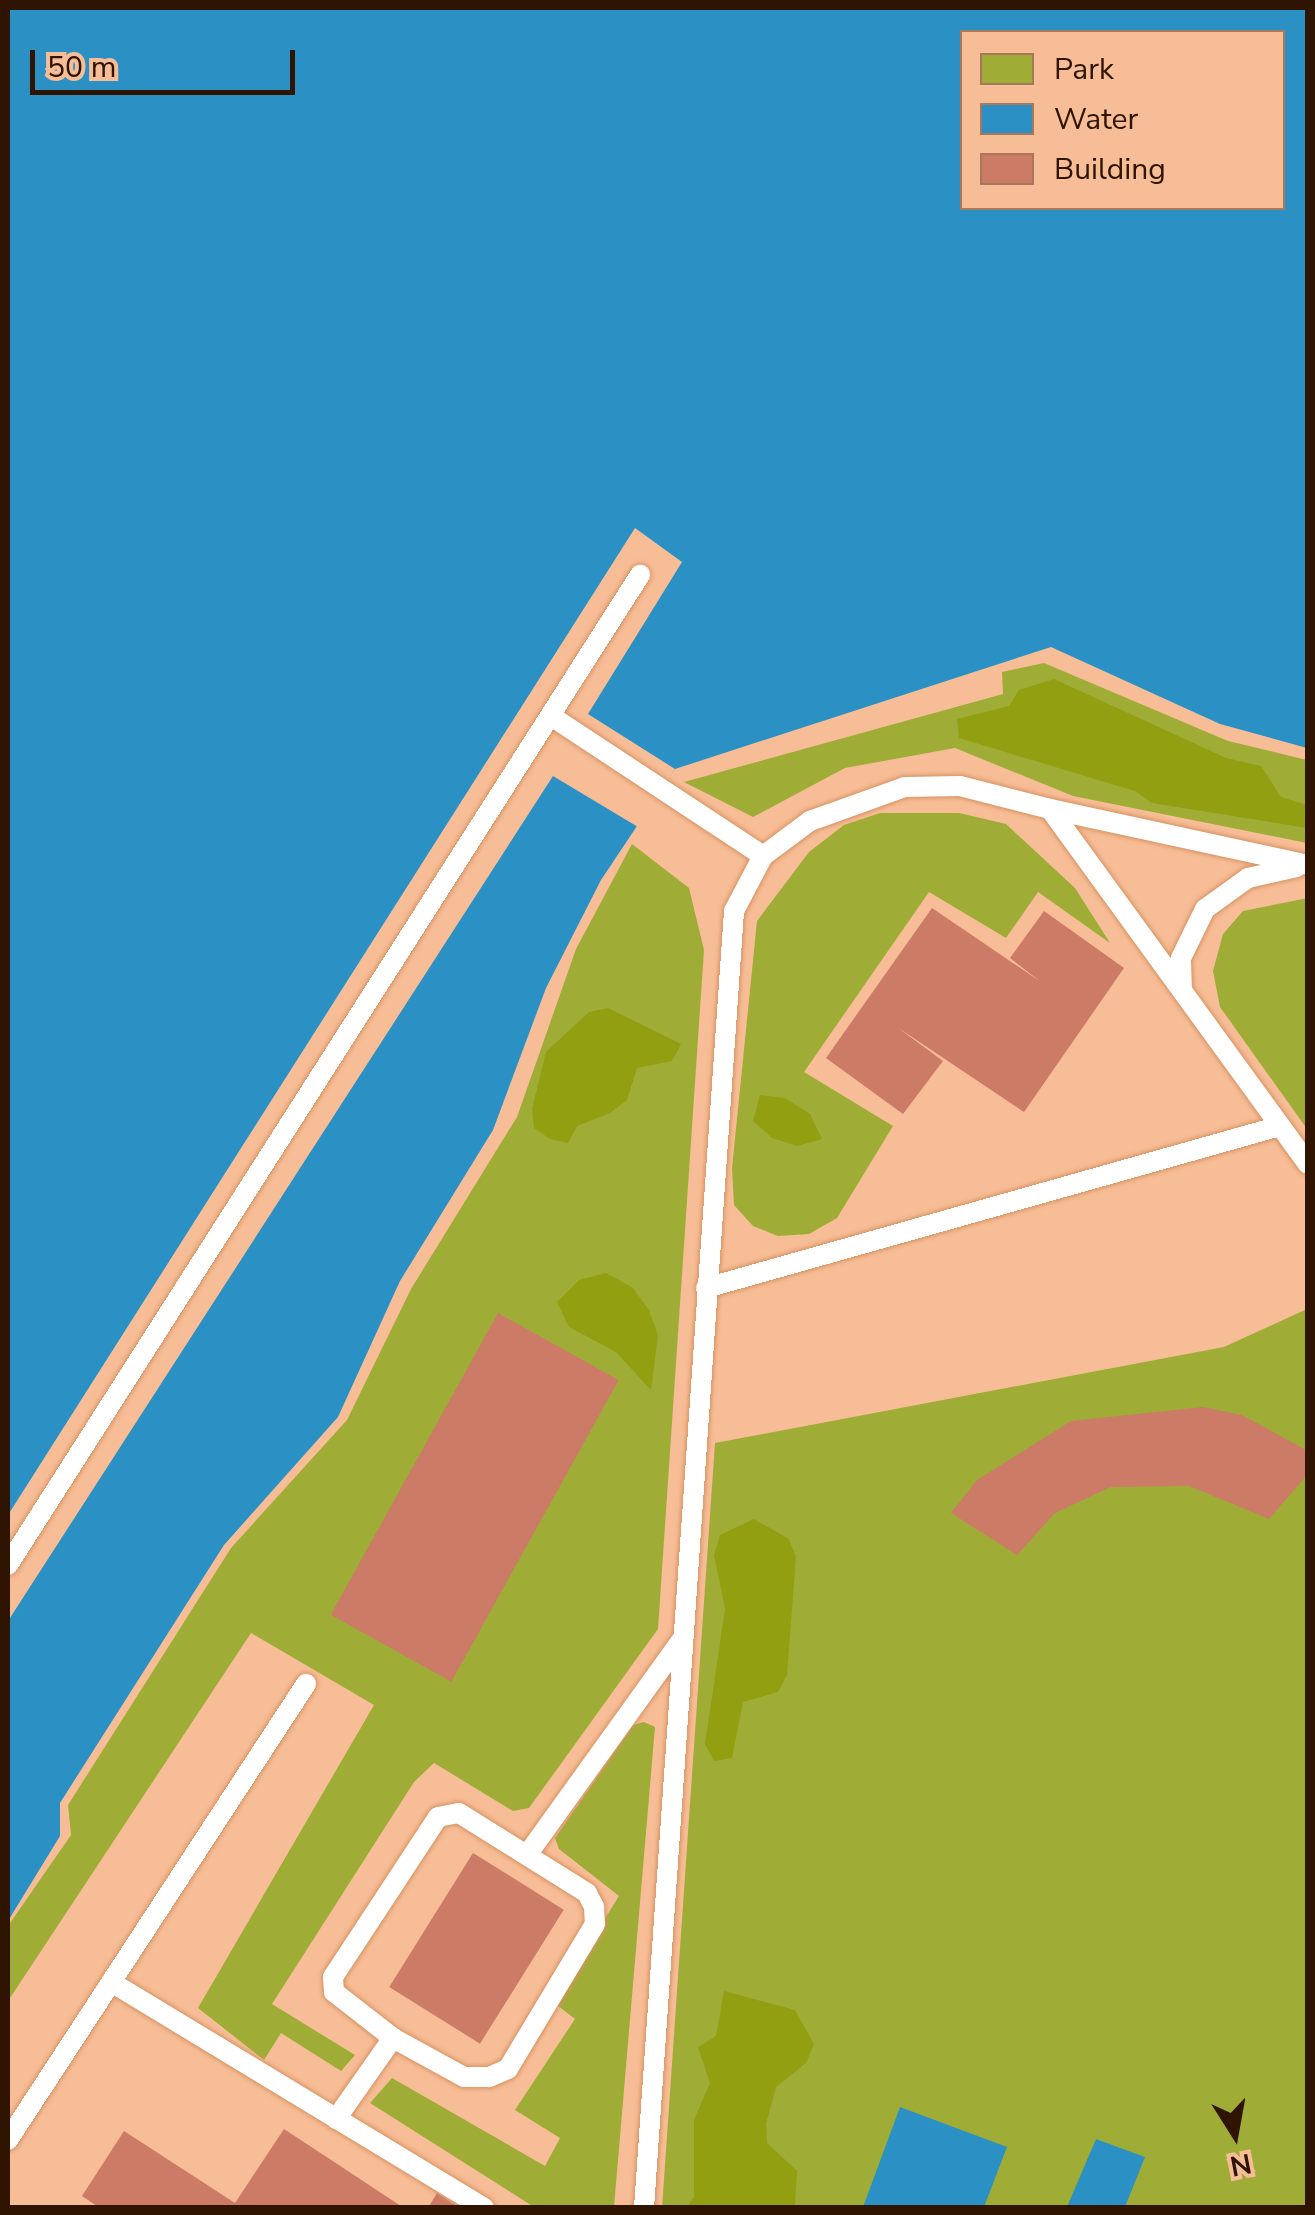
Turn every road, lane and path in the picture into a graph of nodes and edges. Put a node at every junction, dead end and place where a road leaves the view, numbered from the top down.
1 (640, 575) dead end
2 (554, 718) junction
3 (1050, 809) junction
4 (763, 856) junction
5 (1308, 866) edge
6 (1182, 992) junction
7 (1280, 1126) junction
8 (1308, 1164) edge
9 (706, 1288) junction
10 (8, 1565) edge
11 (683, 1638) junction
12 (306, 1684) dead end
13 (527, 1854) junction
14 (110, 1982) junction
15 (392, 2038) junction
16 (336, 2119) junction
17 (8, 2140) edge
18 (484, 2208) edge
19 (644, 2208) edge

1 - 2 lane
2 - 4 lane
2 - 10 lane
3 - 4 lane
3 - 5 lane
3 - 6 lane
4 - 9 lane
5 - 6 lane
6 - 7 lane
7 - 8 lane
7 - 9 lane
9 - 11 lane
11 - 13 lane
11 - 19 lane
12 - 14 lane
13 - 15 lane
13 - 15 lane
14 - 16 lane
14 - 17 lane
15 - 16 lane
16 - 18 lane

